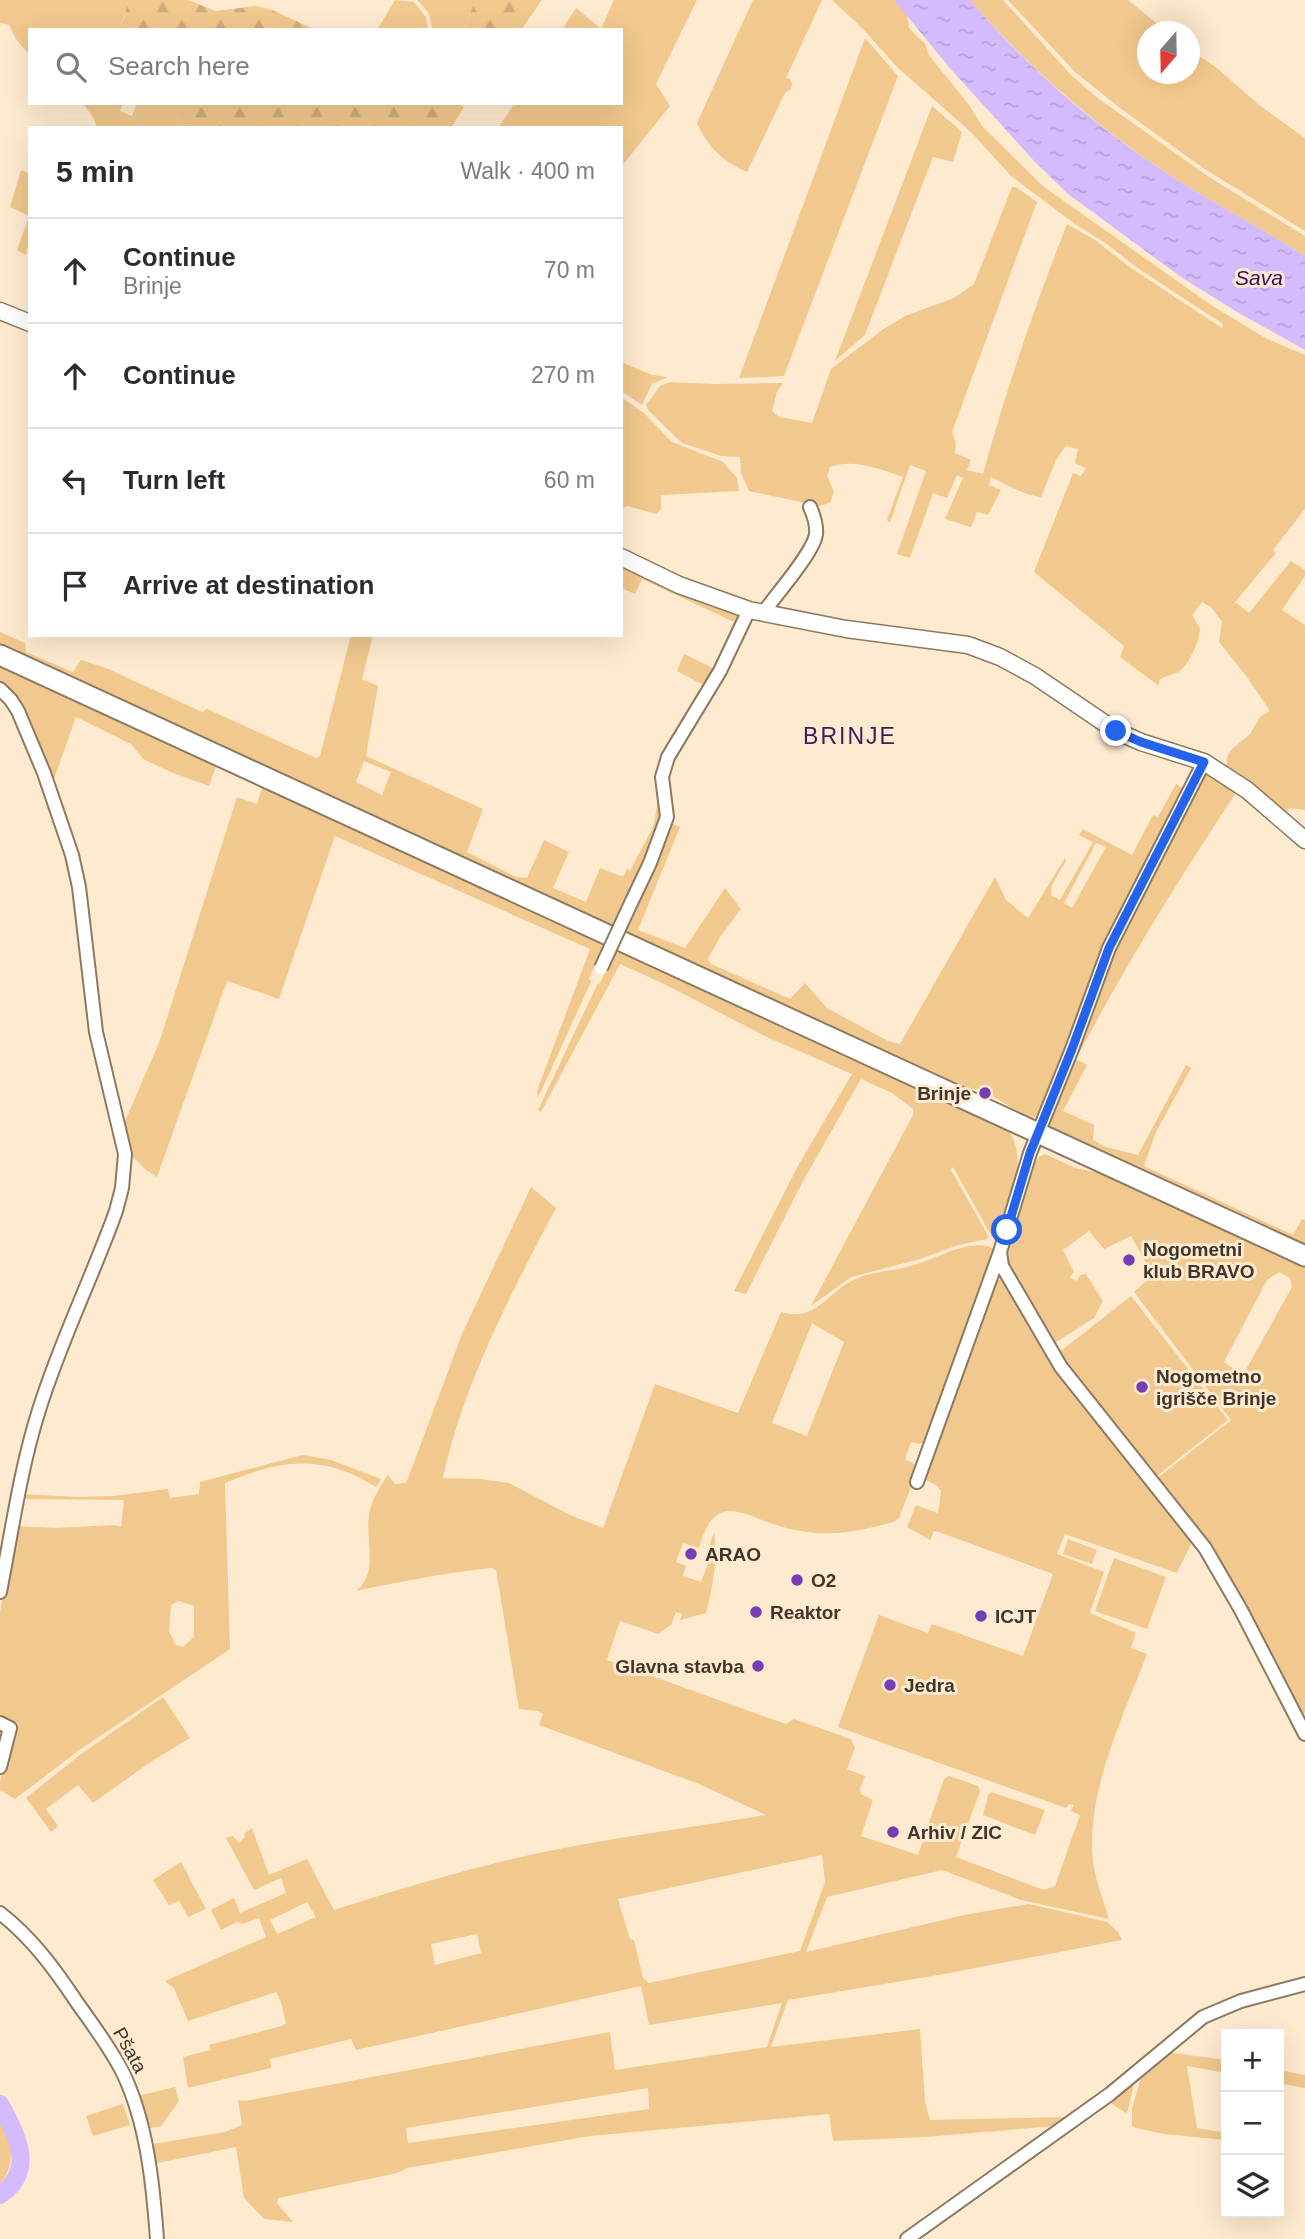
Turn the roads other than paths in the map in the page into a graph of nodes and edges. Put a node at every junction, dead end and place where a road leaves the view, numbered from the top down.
1 (0, 311) edge
2 (28, 322) edge
3 (810, 507) dead end
4 (623, 558) edge
5 (756, 612) junction
6 (0, 655) edge
7 (0, 689) edge
8 (1204, 762) junction
9 (1305, 840) edge
10 (601, 968) dead end
11 (1037, 1134) junction
12 (1000, 1252) junction
13 (1305, 1256) edge
14 (917, 1482) dead end
15 (0, 1592) edge
16 (0, 1723) edge
17 (1305, 1734) edge
18 (0, 1768) edge
19 (0, 1913) edge
20 (1305, 1984) edge
21 (157, 2239) edge
22 (907, 2239) edge

1 - 2 street
3 - 5 street
4 - 5 street
5 - 8 street
5 - 10 street, bridge
6 - 11 main road
7 - 15 street
8 - 9 street
8 - 11 street
11 - 12 street
11 - 13 main road
12 - 14 street
12 - 17 street
16 - 18 street
19 - 21 street, Pšata
20 - 22 street

